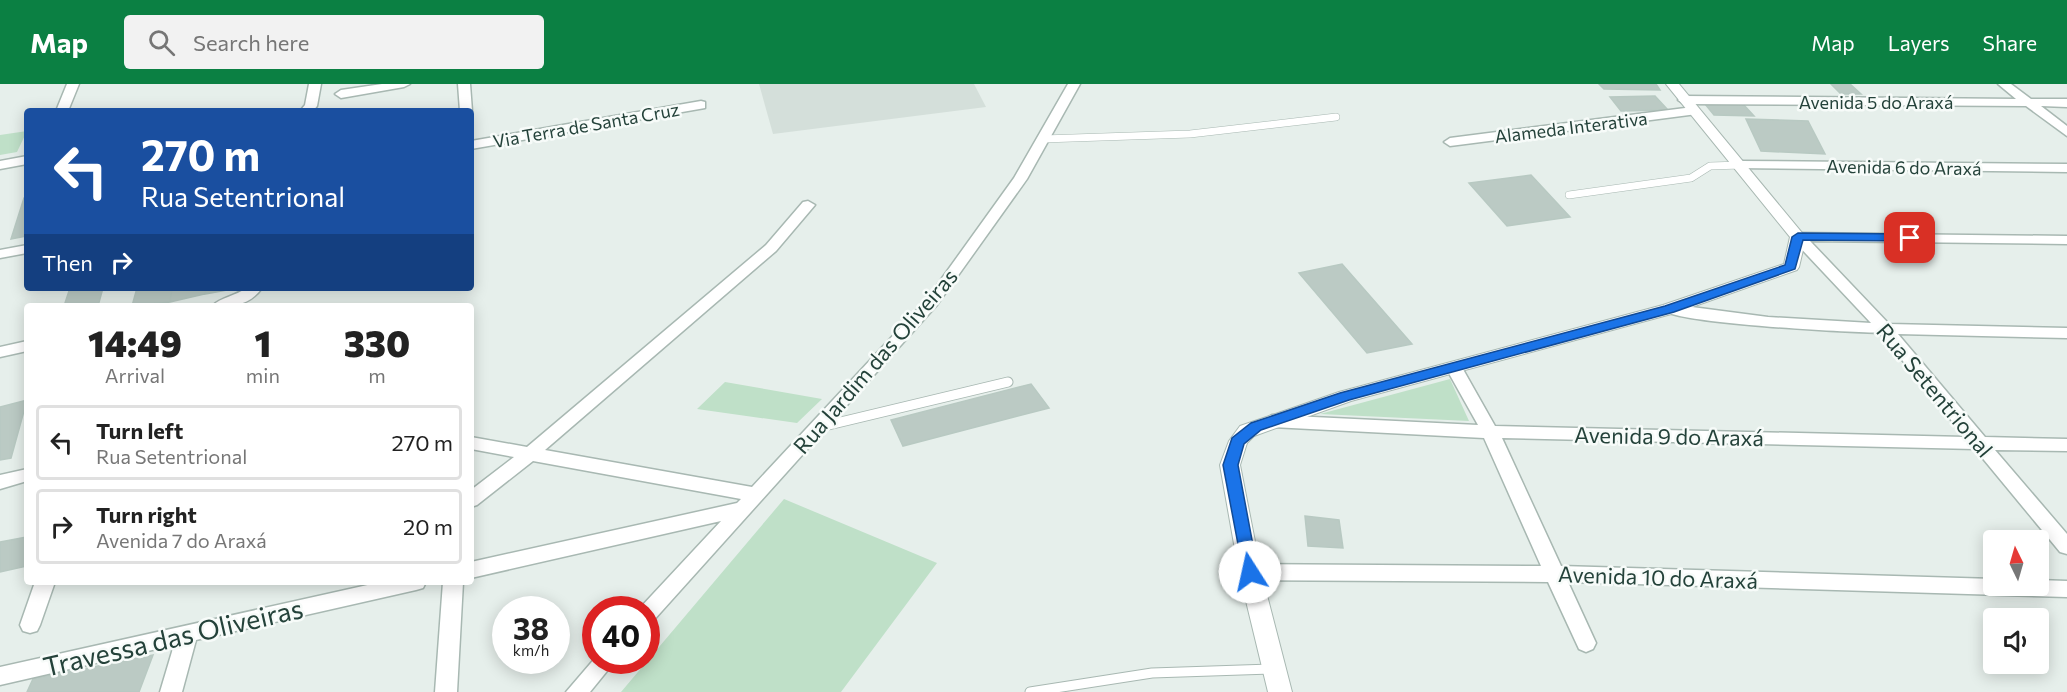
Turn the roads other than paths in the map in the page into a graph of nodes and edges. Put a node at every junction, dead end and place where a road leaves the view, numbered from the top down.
1 (73, 84) edge
2 (315, 84) edge
3 (404, 84) edge
4 (464, 84) edge
5 (1074, 84) edge
6 (1672, 84) edge
7 (2004, 84) edge
8 (341, 94) dead end
9 (2028, 103) junction
10 (2067, 103) edge
11 (701, 105) dead end
12 (1689, 106) junction
13 (63, 108) edge
14 (309, 108) edge
15 (466, 108) edge
16 (1336, 117) dead end
17 (2067, 132) edge
18 (1043, 139) junction
19 (1450, 142) dead end
20 (474, 144) edge
21 (24, 161) edge
22 (0, 165) edge
23 (1741, 165) junction
24 (2067, 168) edge
25 (1569, 195) dead end
26 (808, 205) dead end
27 (1798, 237) junction
28 (2067, 240) edge
29 (24, 250) edge
30 (0, 254) edge
31 (252, 291) edge
32 (226, 303) edge
33 (1669, 309) junction
34 (1884, 328) junction
35 (2067, 333) edge
36 (24, 347) edge
37 (0, 352) edge
38 (1454, 368) junction
39 (1008, 382) dead end
40 (1272, 421) junction
41 (820, 427) junction
42 (1490, 432) junction
43 (1978, 442) junction
44 (474, 443) edge
45 (2067, 445) edge
46 (532, 452) junction
47 (24, 476) edge
48 (0, 482) edge
49 (756, 495) junction
50 (474, 498) edge
51 (742, 509) junction
52 (2067, 548) edge
53 (474, 569) edge
54 (1250, 572) junction
55 (1555, 574) junction
56 (44, 585) edge
57 (403, 585) edge
58 (453, 585) edge
59 (2067, 589) edge
60 (660, 600) edge
61 (30, 625) dead end
62 (188, 633) junction
63 (1586, 643) dead end
64 (1274, 669) junction
65 (593, 674) edge
66 (0, 676) edge
67 (171, 692) edge
68 (446, 692) edge
69 (577, 692) edge
70 (1030, 692) edge
71 (1280, 692) edge

1 - 13 street
2 - 14 street
3 - 8 street
4 - 15 street
5 - 18 street, Rua Jardim das Oliveiras
6 - 12 street, Rua Setentrional
7 - 9 street
9 - 10 street, Avenida 5 do Araxá
9 - 12 street, Avenida 5 do Araxá
9 - 17 street
11 - 20 street, Via Terra de Santa Cruz
12 - 19 street, Alameda Interativa
12 - 23 street, Rua Setentrional
16 - 18 lane
18 - 41 street, Rua Jardim das Oliveiras
21 - 22 street
23 - 24 street, Avenida 6 do Araxá
23 - 25 lane
23 - 27 street, Rua Setentrional
26 - 46 street
27 - 28 street
27 - 33 street
27 - 34 street, Rua Setentrional
29 - 30 street
31 - 32 street
33 - 34 street
33 - 38 street
34 - 35 street
34 - 43 street, Rua Setentrional
36 - 37 street
38 - 40 street
38 - 42 street
39 - 41 lane
40 - 42 street, Avenida 9 do Araxá
40 - 54 street
41 - 49 street, Rua Jardim das Oliveiras
42 - 43 street, Avenida 9 do Araxá
42 - 55 street
43 - 45 street, Avenida 9 do Araxá
43 - 52 street, Rua Setentrional
44 - 46 street
46 - 49 street
46 - 50 street
47 - 48 street
49 - 51 street, Rua Jardim das Oliveiras
51 - 53 street
51 - 60 street, Rua Jardim das Oliveiras
54 - 55 street, Avenida 10 do Araxá
54 - 64 street
55 - 59 street, Avenida 10 do Araxá
55 - 63 street
56 - 61 street
57 - 62 street, Travessa das Oliveiras
58 - 68 street
62 - 66 street, Travessa das Oliveiras
62 - 67 street
64 - 70 lane
64 - 71 street
65 - 69 street

